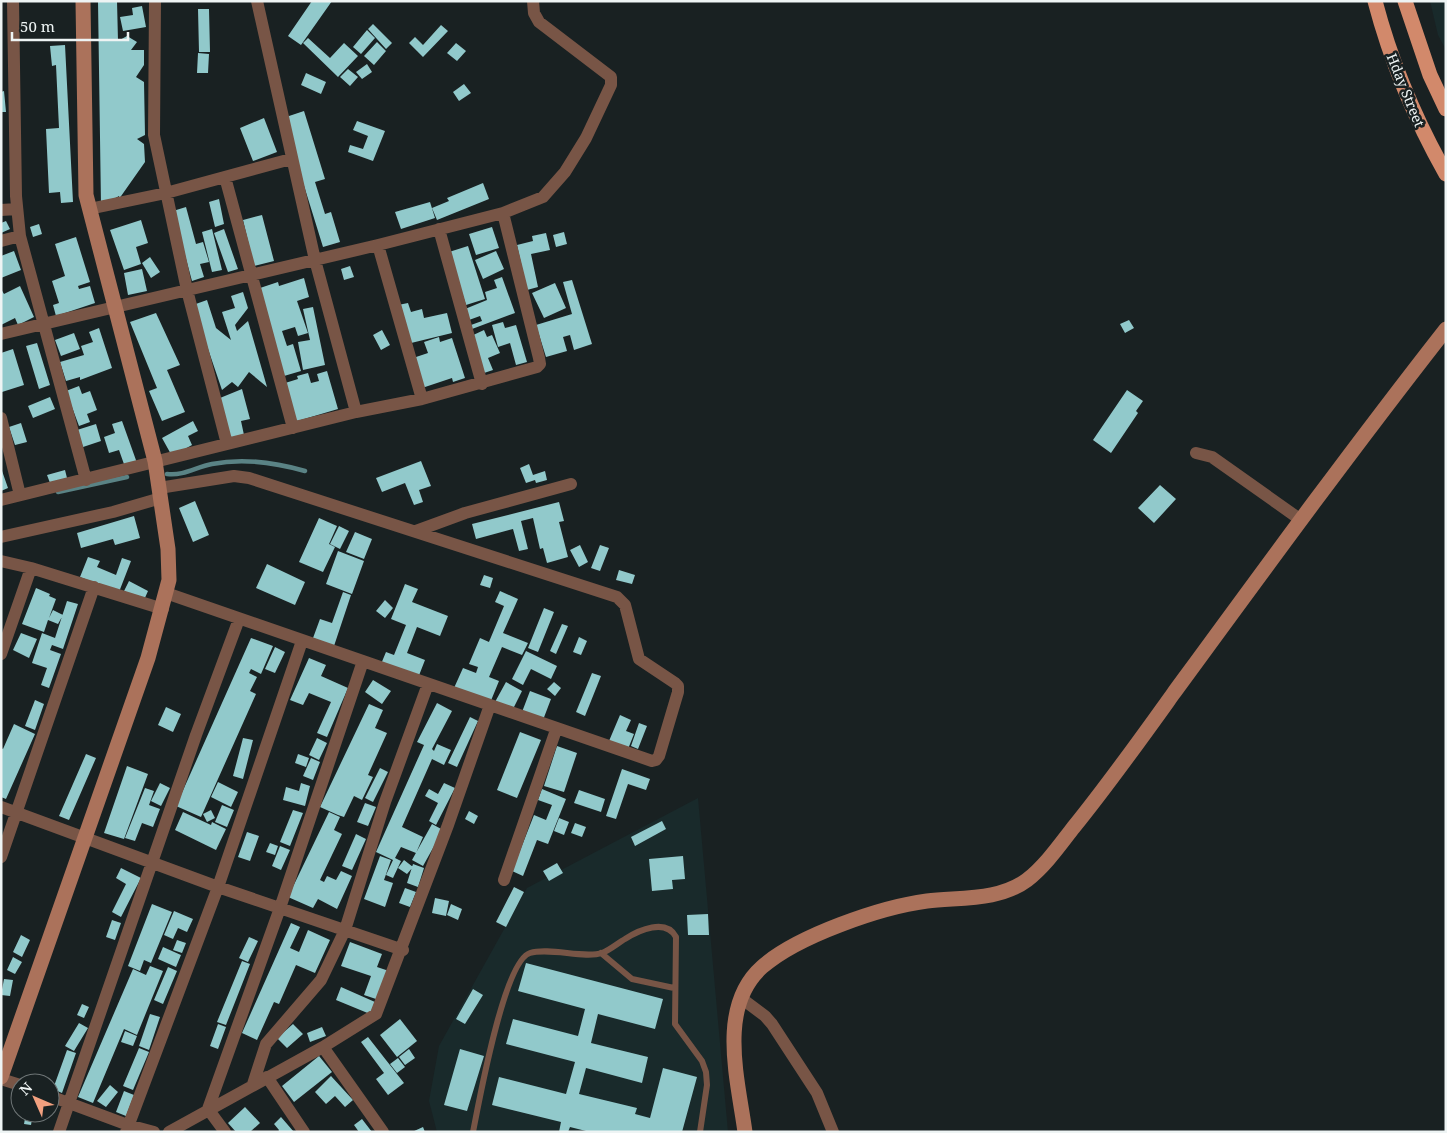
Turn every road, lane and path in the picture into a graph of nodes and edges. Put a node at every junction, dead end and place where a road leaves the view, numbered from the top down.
1 (13, 1) edge
2 (83, 1) edge
3 (155, 1) edge
4 (257, 1) edge
5 (533, 1) edge
6 (1375, 1) edge
7 (1405, 1) edge
8 (1446, 109) edge
9 (291, 159) junction
10 (1446, 174) edge
11 (225, 177) junction
12 (166, 193) junction
13 (17, 209) junction
14 (89, 209) junction
15 (1, 210) edge
16 (502, 213) junction
17 (439, 229) junction
18 (20, 236) junction
19 (1, 241) edge
20 (378, 245) junction
21 (315, 260) junction
22 (250, 276) junction
23 (187, 290) junction
24 (116, 307) junction
25 (44, 324) junction
26 (1446, 329) edge
27 (1, 334) edge
28 (482, 384) junction
29 (422, 399) junction
30 (356, 412) junction
31 (1, 418) edge
32 (293, 428) junction
33 (227, 444) junction
34 (1196, 452) dead end
35 (155, 461) junction
36 (86, 480) junction
37 (571, 484) dead end
38 (160, 493) junction
39 (20, 495) junction
40 (1, 500) edge
41 (1301, 520) junction
42 (416, 530) junction
43 (1, 537) edge
44 (1, 562) edge
45 (31, 568) junction
46 (94, 587) junction
47 (166, 593) junction
48 (163, 609) junction
49 (239, 619) junction
50 (302, 641) junction
51 (1, 654) edge
52 (363, 661) junction
53 (428, 684) junction
54 (490, 705) junction
55 (556, 730) junction
56 (1, 808) edge
57 (17, 813) junction
58 (84, 837) junction
59 (1, 857) edge
60 (153, 862) junction
61 (504, 880) dead end
62 (218, 887) junction
63 (280, 908) junction
64 (345, 930) junction
65 (403, 950) junction
66 (601, 953) junction
67 (674, 988) junction
68 (741, 998) junction
69 (323, 1046) junction
70 (1, 1078) edge
71 (267, 1078) junction
72 (253, 1084) junction
73 (60, 1100) edge
74 (68, 1103) junction
75 (208, 1109) junction
76 (127, 1129) edge
77 (59, 1132) edge
78 (154, 1132) edge
79 (169, 1132) edge
80 (225, 1132) edge
81 (304, 1132) edge
82 (383, 1132) edge
83 (473, 1132) edge
84 (700, 1132) edge
85 (745, 1132) edge
86 (833, 1132) edge

1 - 13 street
2 - 14 street
3 - 12 street
4 - 9 street
5 - 16 street
6 - 10 main road, Hday Street
7 - 8 main road, Hday Street
9 - 11 street
9 - 21 street
11 - 12 street
11 - 22 street
12 - 14 street
12 - 23 street
13 - 15 street
13 - 18 street
14 - 24 street
16 - 17 street
16 - 28 street
17 - 20 street
17 - 28 street
18 - 19 street
18 - 25 street
20 - 21 street
20 - 29 street
21 - 22 street
21 - 30 street
22 - 23 street
22 - 32 street
23 - 24 street
23 - 33 street
24 - 25 street
24 - 35 street
25 - 27 street
25 - 36 street
26 - 41 street
28 - 29 street
29 - 30 street
30 - 32 street
31 - 39 street
32 - 33 street
33 - 35 street
34 - 41 street
35 - 36 street
35 - 38 street
36 - 39 street
37 - 42 street
38 - 42 street
38 - 43 street
38 - 47 street
39 - 40 street
41 - 68 street
42 - 55 street
44 - 45 street
45 - 46 street
45 - 51 street
46 - 48 street
46 - 57 street
47 - 48 street
47 - 49 street
48 - 58 street
49 - 50 street
49 - 60 street
50 - 52 street
50 - 62 street
52 - 53 street
52 - 63 street
53 - 54 street
53 - 64 street
54 - 55 street
54 - 65 street
55 - 61 street
56 - 57 street
57 - 58 street
57 - 59 street
58 - 60 street
58 - 70 street
60 - 62 street
60 - 74 street
62 - 63 street
62 - 76 street
63 - 64 street
63 - 75 street
64 - 65 street
64 - 72 street
65 - 69 street
66 - 67 lane
66 - 67 lane
66 - 83 lane
67 - 84 lane
68 - 85 street
68 - 86 street
69 - 71 street
69 - 82 street
71 - 72 street
71 - 81 street
72 - 75 street
73 - 74 street
74 - 76 street
74 - 77 street
75 - 79 street
75 - 80 street
76 - 78 street

